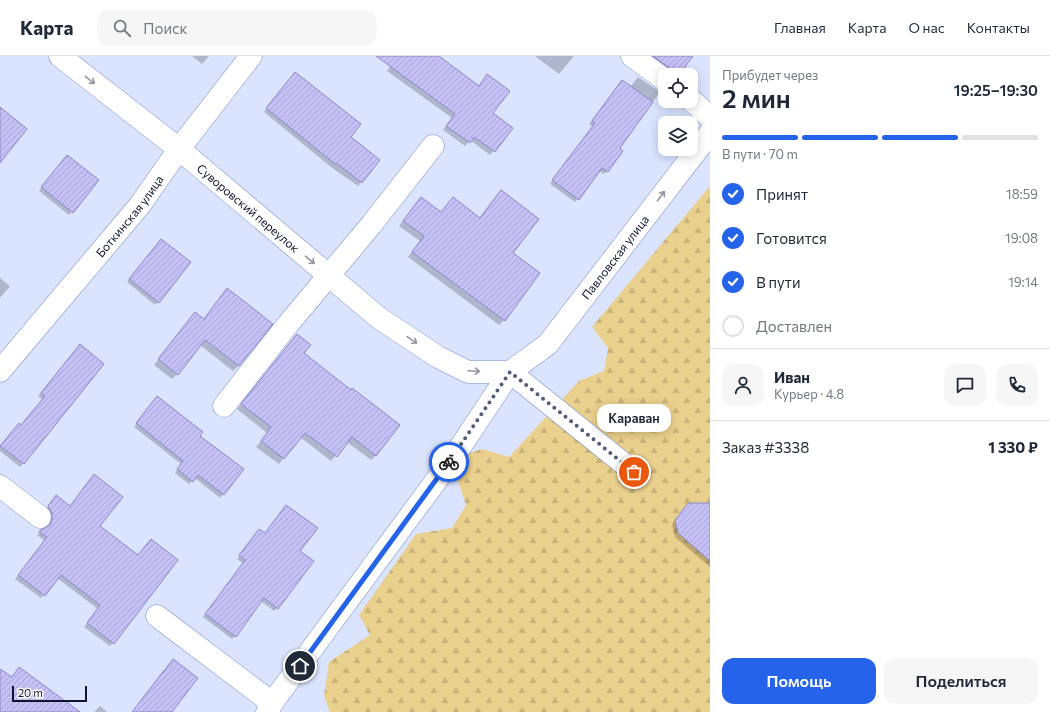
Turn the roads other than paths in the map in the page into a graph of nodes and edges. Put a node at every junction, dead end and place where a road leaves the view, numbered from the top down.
1 (60, 56) edge
2 (251, 56) edge
3 (632, 56) edge
4 (658, 75) edge
5 (698, 106) edge
6 (710, 117) edge
7 (710, 133) edge
8 (433, 146) dead end
9 (179, 149) junction
10 (329, 275) junction
11 (0, 371) edge
12 (510, 372) junction
13 (224, 406) dead end
14 (634, 472) dead end
15 (0, 486) edge
16 (40, 517) dead end
17 (157, 616) dead end
18 (270, 708) edge

1 -> 9 street, Суворовский переулок
2 - 9 street, Боткинская улица
3 - 4 street
5 - 6 street
12 -> 7 street, Павловская улица
8 - 10 street
9 -> 10 street, Суворовский переулок
9 - 11 street, Боткинская улица
10 -> 12 street, Суворовский переулок
10 - 13 street
12 - 14 street
12 - 18 street, Павловская улица
15 - 16 street
17 - 18 street

